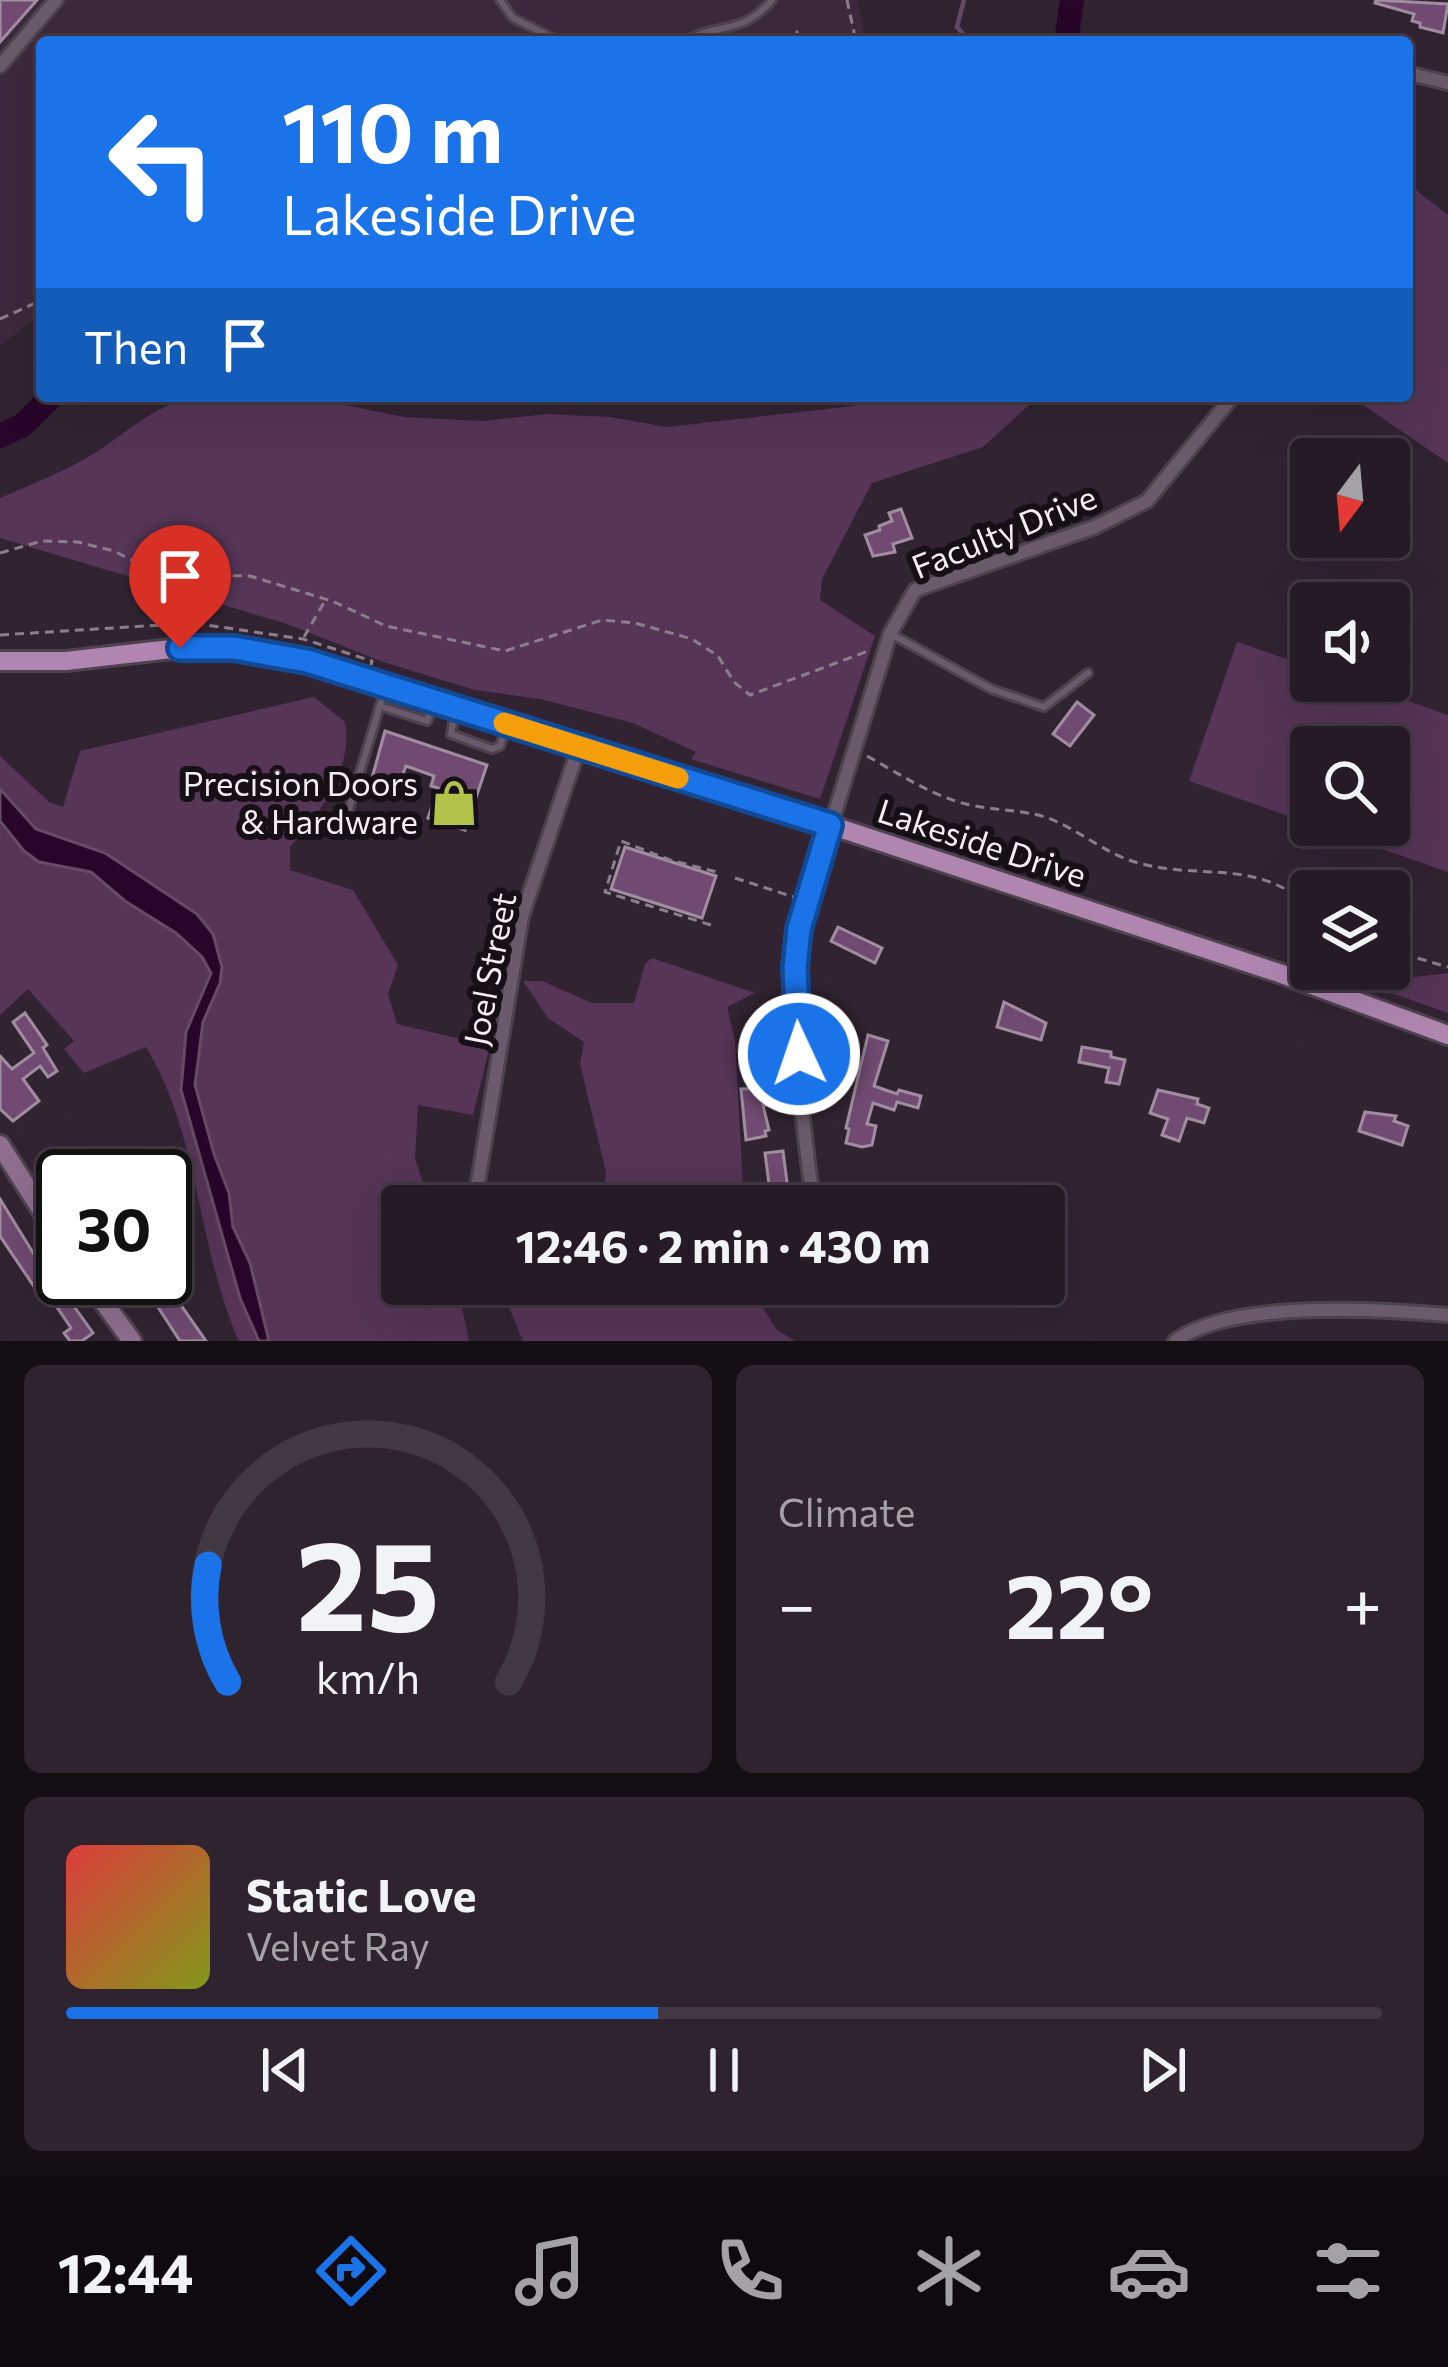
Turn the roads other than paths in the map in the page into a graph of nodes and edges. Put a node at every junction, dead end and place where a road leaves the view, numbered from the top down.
1 (56, 0) edge
2 (500, 0) edge
3 (772, 0) edge
4 (549, 36) edge
5 (694, 36) edge
6 (0, 66) edge
7 (1413, 74) edge
8 (1448, 83) edge
9 (1228, 402) edge
10 (890, 634) junction
11 (0, 661) edge
12 (1088, 673) dead end
13 (386, 685) junction
14 (435, 701) junction
15 (380, 706) junction
16 (456, 708) junction
17 (507, 724) junction
18 (579, 747) junction
19 (350, 809) dead end
20 (830, 825) junction
21 (1448, 1035) edge
22 (0, 1145) edge
23 (477, 1185) edge
24 (811, 1185) edge
25 (36, 1202) edge
26 (106, 1305) edge
27 (1448, 1315) edge
28 (132, 1341) edge
29 (1175, 1341) edge

1 - 6 street
2 - 4 lane
3 - 5 lane
7 - 8 street
9 - 10 street, Faculty Drive
10 - 12 lane
10 - 20 street, Faculty Drive
11 - 13 main road, Lakeside Drive
13 - 14 main road, Lakeside Drive
13 - 15 lane
14 - 15 lane
14 - 16 main road, Lakeside Drive
15 - 19 lane
16 - 17 main road, Lakeside Drive
16 - 17 lane
17 - 18 main road, Lakeside Drive
18 - 20 main road, Lakeside Drive
18 - 23 street, Joel Street
20 - 21 main road, Lakeside Drive
20 - 24 street, Faculty Drive
22 - 25 main road
26 - 28 main road
27 - 29 street

